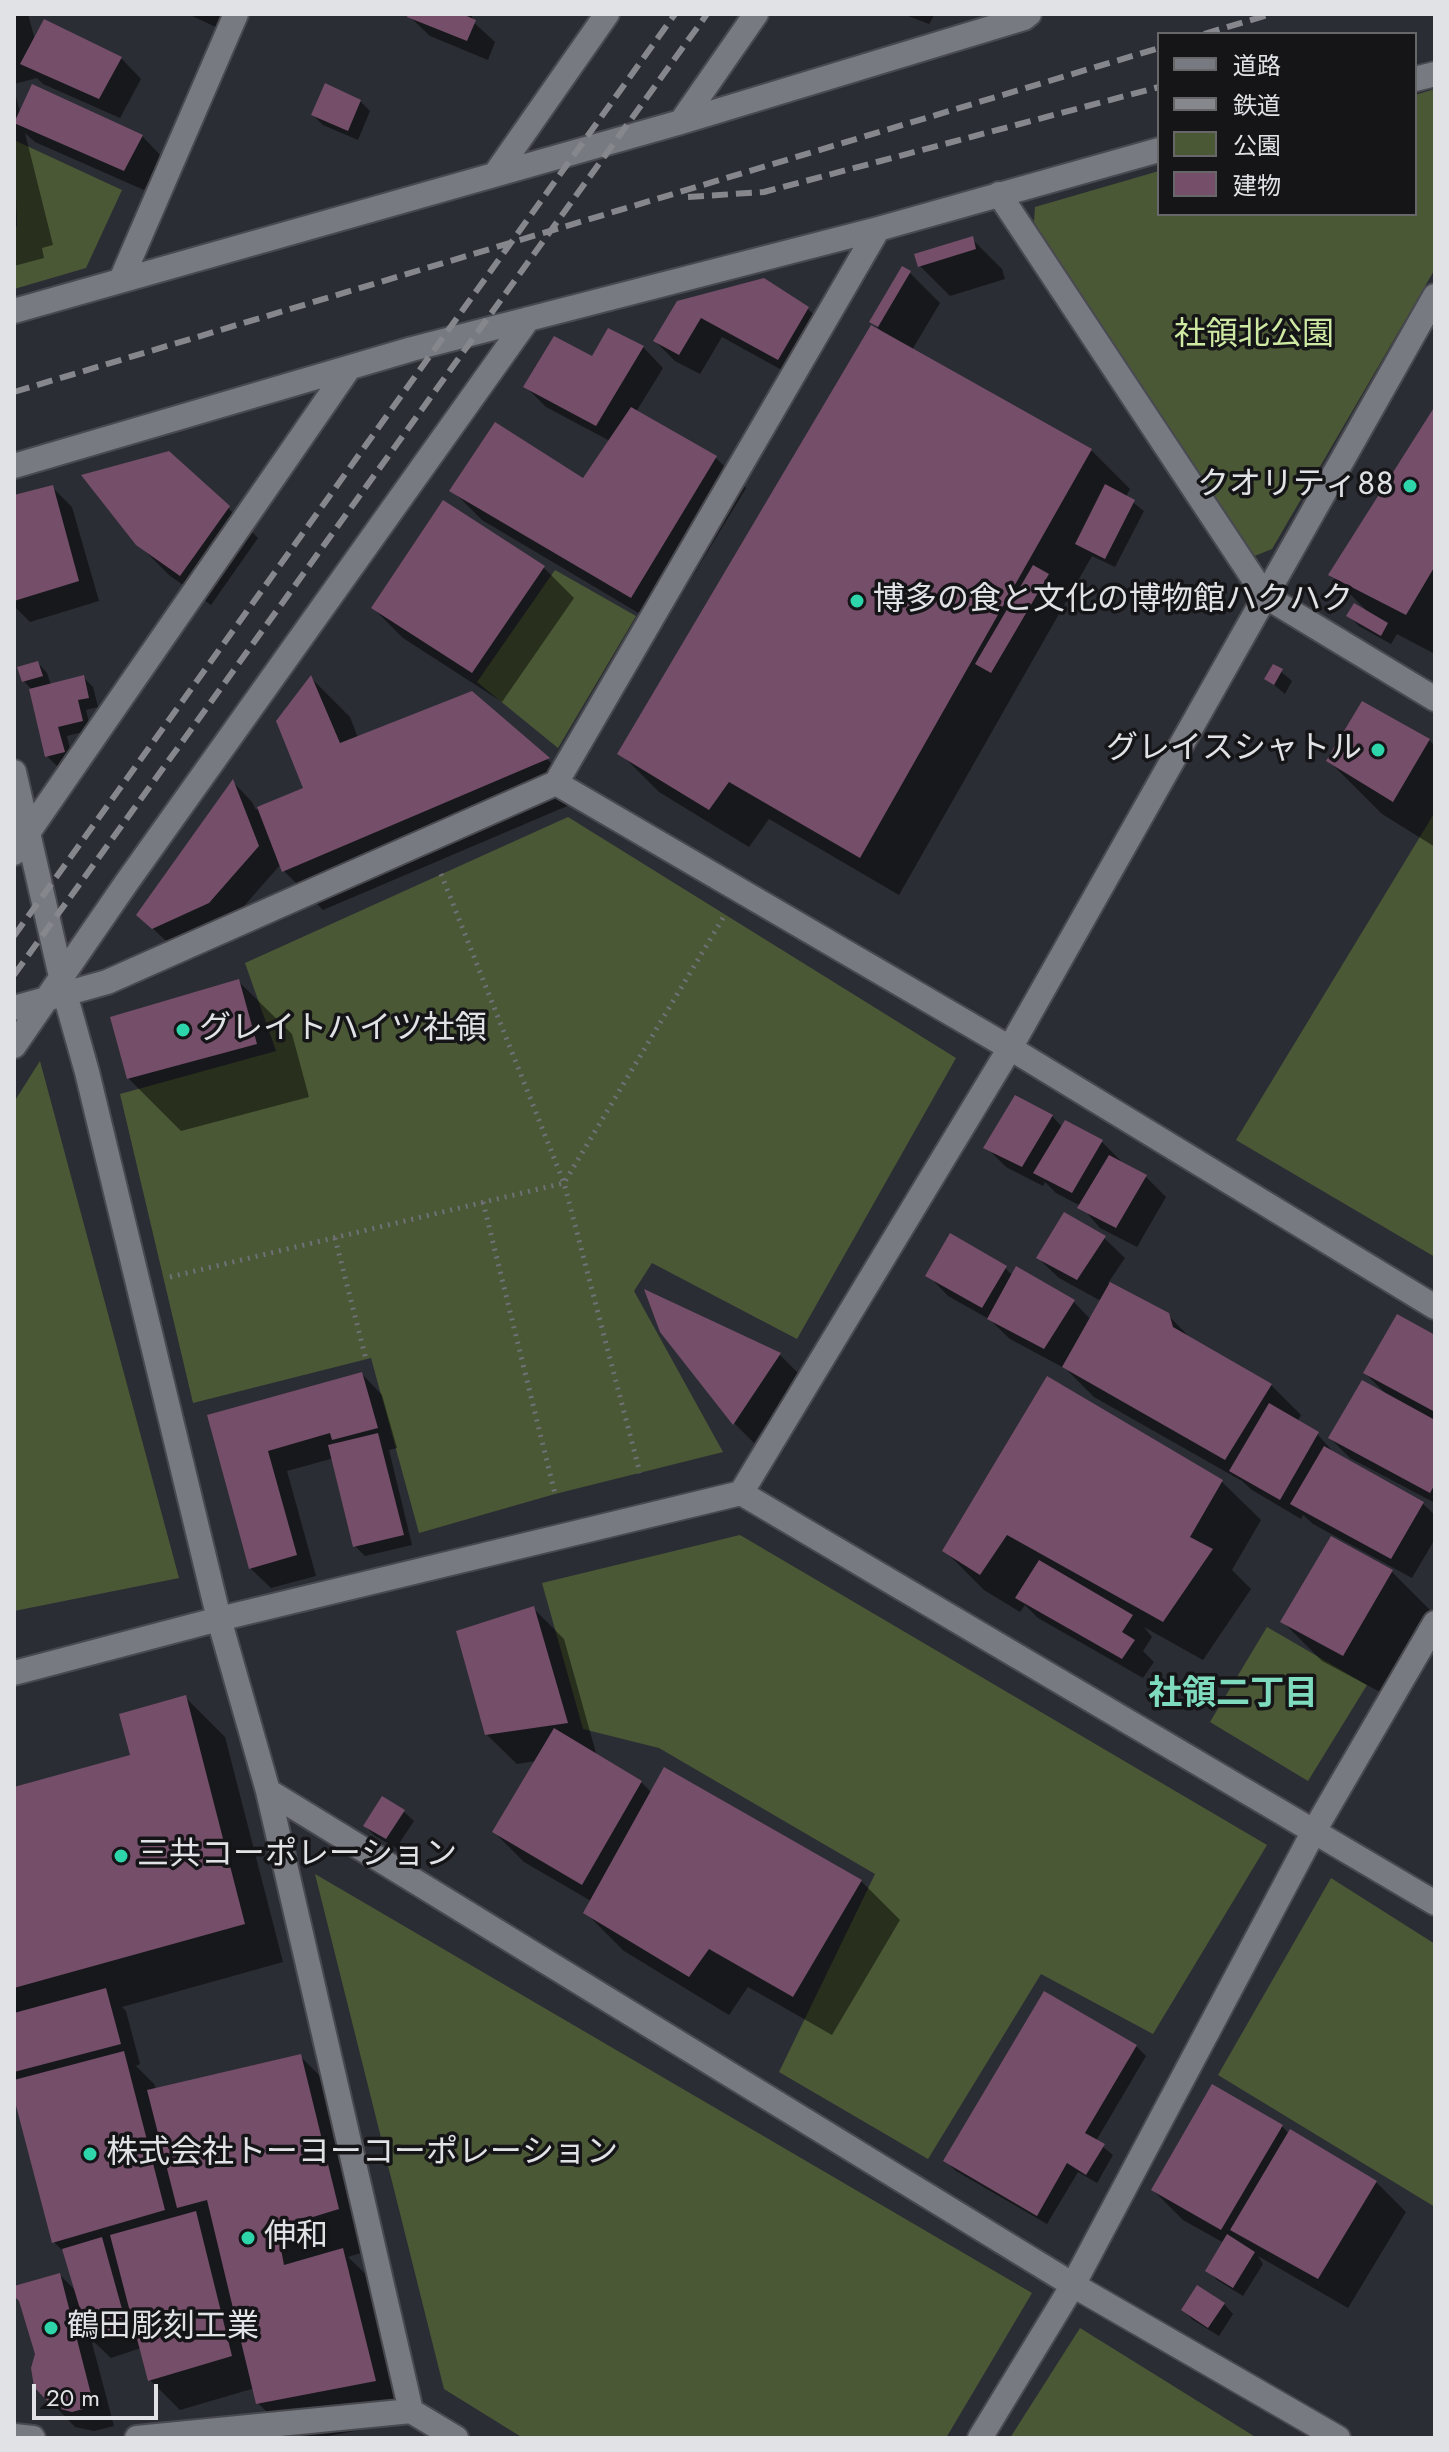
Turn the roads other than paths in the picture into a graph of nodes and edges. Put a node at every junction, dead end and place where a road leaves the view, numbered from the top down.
1 (236, 14) edge
2 (607, 14) edge
3 (756, 14) edge
4 (1029, 14) edge
5 (681, 122) junction
6 (1157, 151) edge
7 (496, 173) junction
8 (999, 194) junction
9 (878, 229) junction
10 (121, 280) junction
11 (1435, 296) edge
12 (14, 311) edge
13 (528, 319) junction
14 (349, 368) junction
15 (14, 466) edge
16 (1265, 596) junction
17 (1435, 699) edge
18 (14, 772) edge
19 (556, 783) junction
20 (29, 832) junction
21 (14, 853) edge
22 (58, 991) junction
23 (14, 1008) edge
24 (14, 1046) edge
25 (1010, 1048) junction
26 (1435, 1307) edge
27 (741, 1493) junction
28 (219, 1619) junction
29 (1435, 1623) edge
30 (14, 1673) edge
31 (268, 1791) junction
32 (1314, 1831) junction
33 (1435, 1903) edge
34 (1073, 2285) junction
35 (411, 2411) junction
36 (14, 2436) edge
37 (33, 2438) edge
38 (137, 2438) edge
39 (456, 2438) edge
40 (980, 2438) edge
41 (1338, 2438) edge

1 - 10 street
2 - 7 street
3 - 5 street
4 - 5 street
5 - 7 street
6 - 8 street
7 - 10 street
8 - 9 street
8 - 16 street
9 - 13 street
9 - 19 street
10 - 12 street
11 - 16 street
13 - 14 street
13 - 22 street
14 - 15 street
14 - 20 street
16 - 17 street
16 - 25 street
18 - 20 street
19 - 22 street
19 - 25 street
20 - 21 street
20 - 22 street
22 - 23 street
22 - 24 street
22 - 28 street
25 - 26 street
25 - 27 street
27 - 28 street
27 - 32 street
28 - 30 street
28 - 31 street
29 - 32 street
31 - 34 street
31 - 35 street
32 - 33 street
32 - 34 street
34 - 40 street
34 - 41 street
35 - 38 street
35 - 39 street
36 - 37 street

